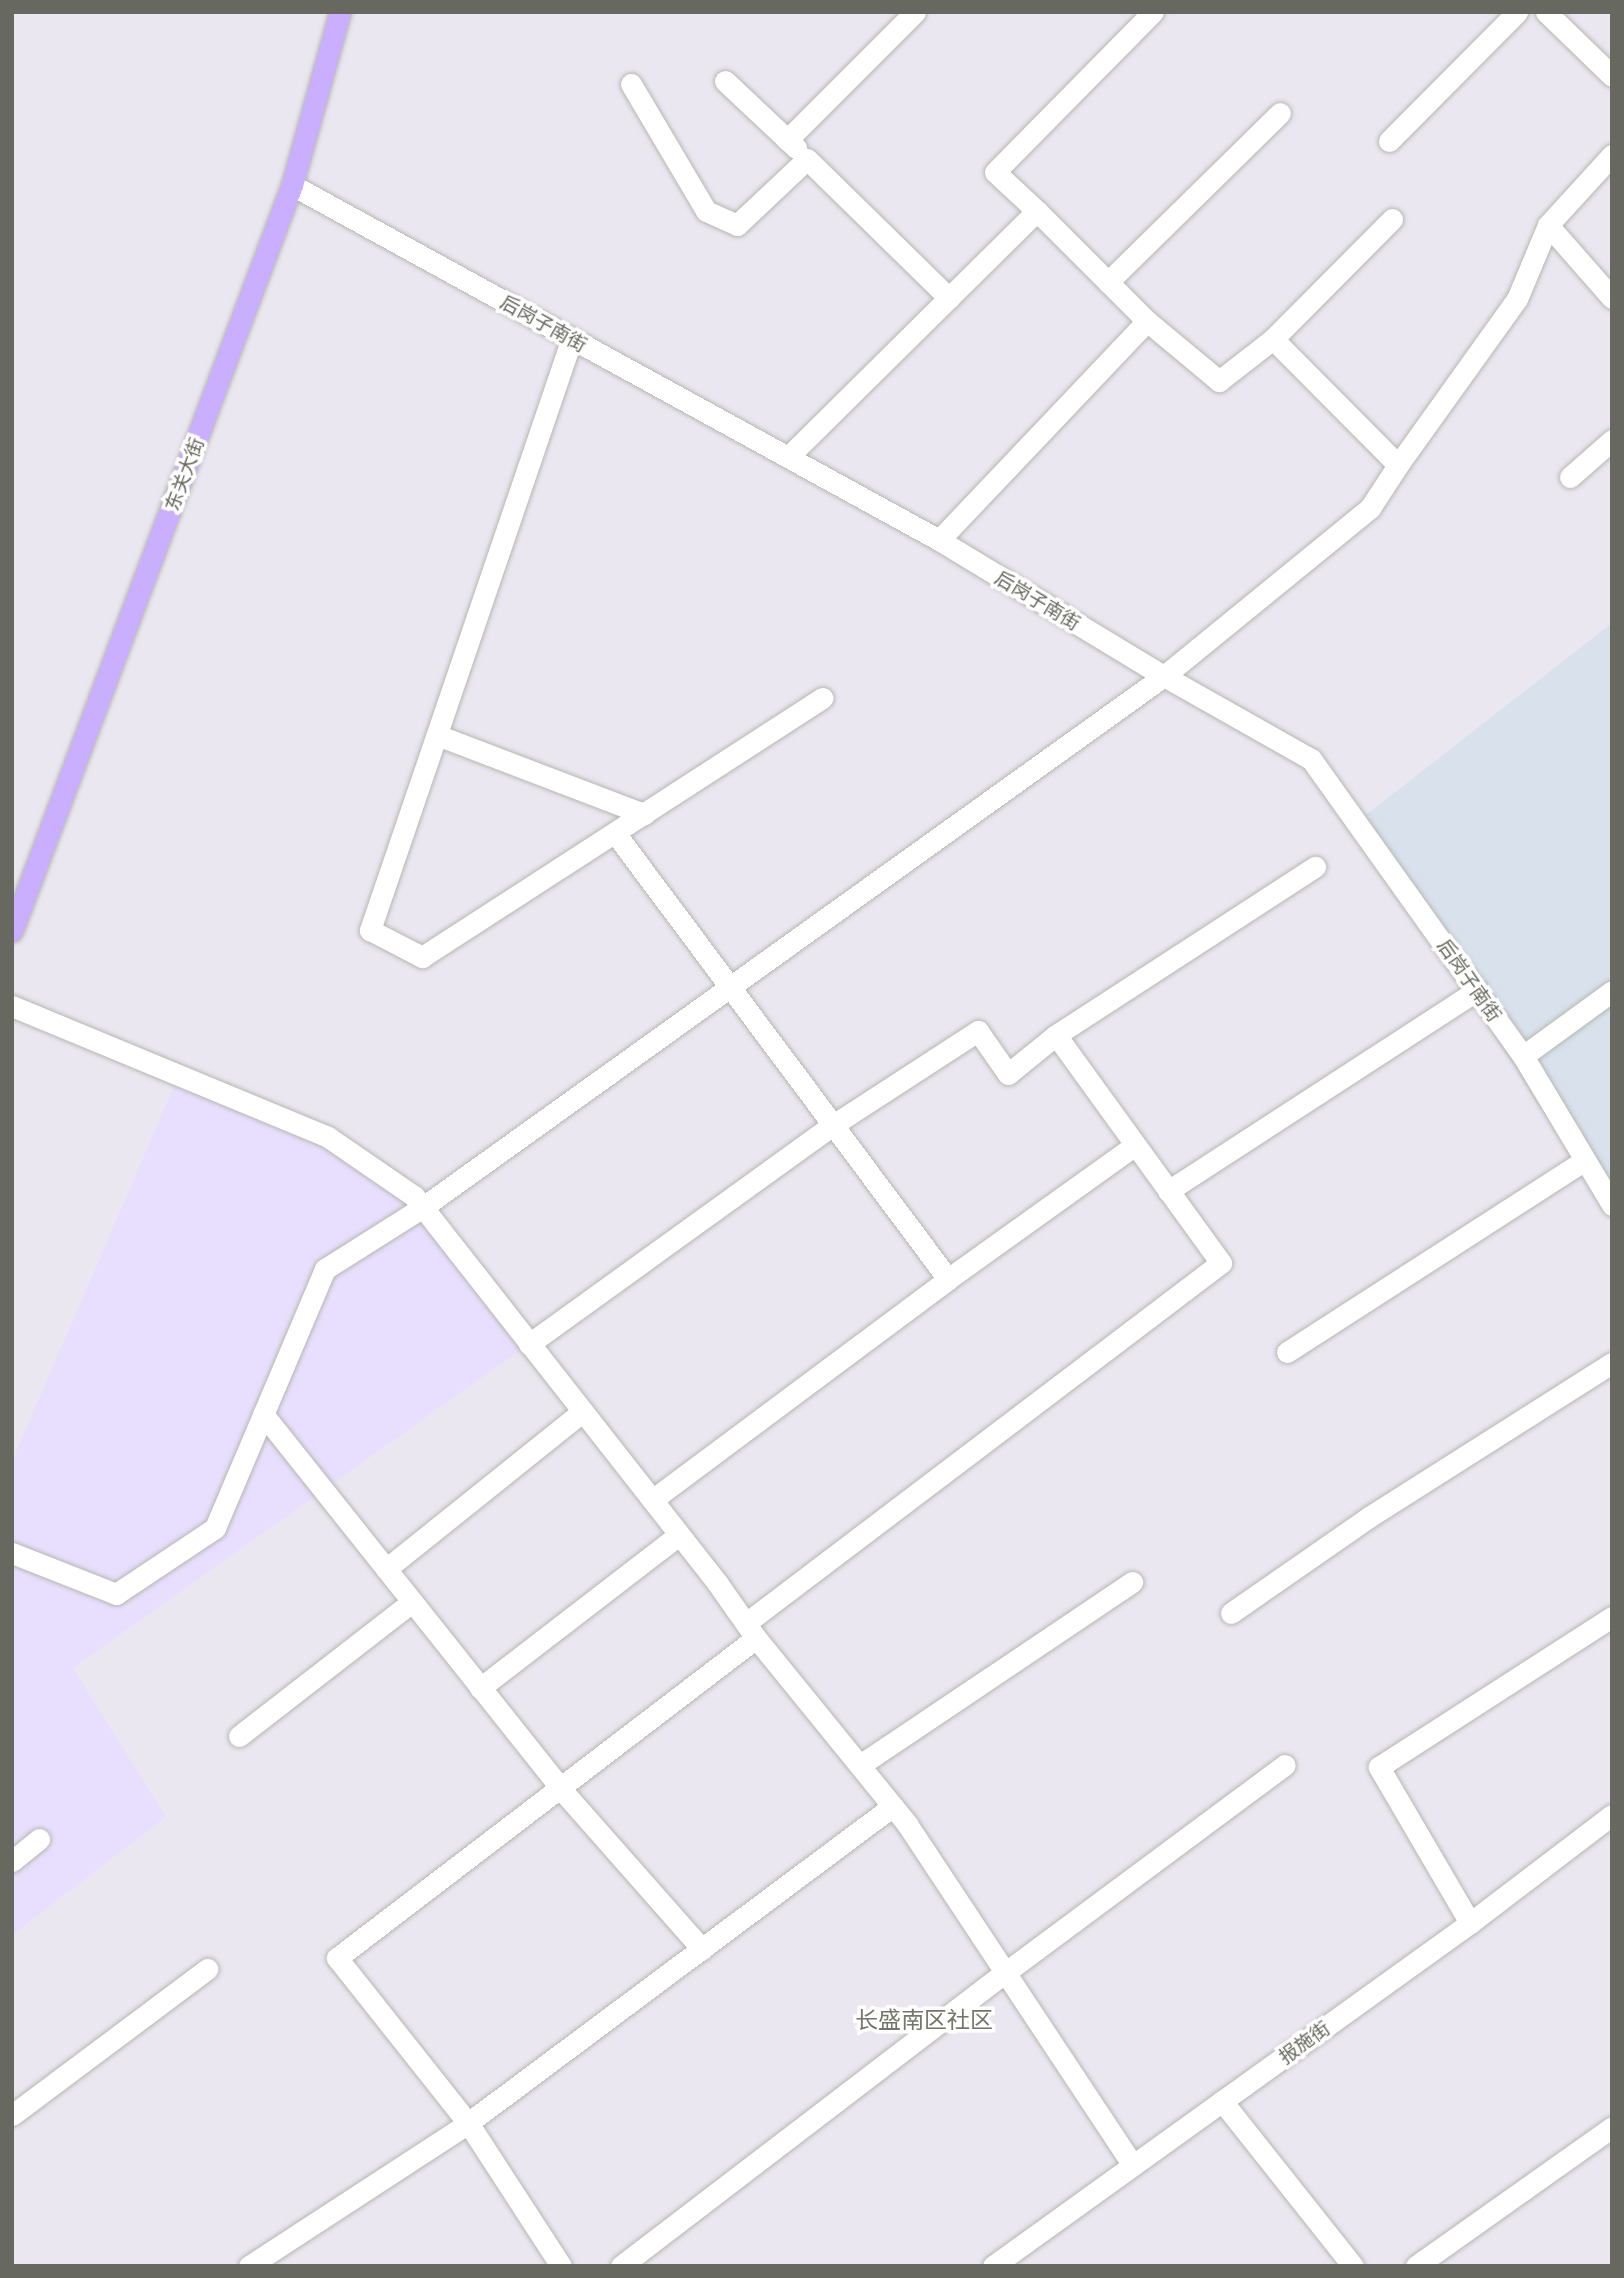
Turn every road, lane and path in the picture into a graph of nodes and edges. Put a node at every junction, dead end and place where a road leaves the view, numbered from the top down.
1 (340, 12) edge
2 (915, 12) edge
3 (1153, 12) edge
4 (1517, 12) edge
5 (1546, 12) edge
6 (1612, 76) edge
7 (725, 81) dead end
8 (631, 84) dead end
9 (1280, 113) dead end
10 (787, 140) junction
11 (1389, 141) dead end
12 (1612, 155) edge
13 (807, 159) junction
14 (292, 185) junction
15 (1037, 211) junction
16 (1392, 219) dead end
17 (1548, 225) junction
18 (1108, 282) junction
19 (949, 298) junction
20 (1612, 298) edge
21 (1147, 321) junction
22 (572, 338) junction
23 (1273, 339) junction
24 (1612, 440) edge
25 (788, 457) junction
26 (1398, 466) junction
27 (1570, 477) dead end
28 (939, 540) junction
29 (1164, 676) junction
30 (823, 698) dead end
31 (437, 736) junction
32 (644, 814) junction
33 (615, 833) junction
34 (1315, 867) dead end
35 (12, 931) edge
36 (1477, 990) junction
37 (1612, 991) edge
38 (12, 1006) edge
39 (1056, 1035) junction
40 (1523, 1056) junction
41 (833, 1125) junction
42 (1135, 1145) junction
43 (1585, 1160) junction
44 (1168, 1191) junction
45 (1612, 1205) edge
46 (423, 1207) junction
47 (948, 1279) junction
48 (529, 1344) junction
49 (1287, 1352) dead end
50 (1612, 1363) edge
51 (582, 1412) junction
52 (263, 1414) junction
53 (652, 1500) junction
54 (679, 1535) junction
55 (12, 1553) edge
56 (386, 1569) junction
57 (1132, 1583) dead end
58 (412, 1602) junction
59 (1231, 1613) dead end
60 (1612, 1617) edge
61 (751, 1631) junction
62 (480, 1688) junction
63 (239, 1736) dead end
64 (860, 1765) junction
65 (1285, 1766) dead end
66 (560, 1788) junction
67 (893, 1806) junction
68 (1612, 1815) edge
69 (39, 1839) dead end
70 (12, 1861) edge
71 (1470, 1923) junction
72 (702, 1948) junction
73 (207, 1969) dead end
74 (1006, 1972) junction
75 (1222, 2102) junction
76 (12, 2115) edge
77 (468, 2123) junction
78 (1612, 2127) edge
79 (1133, 2165) junction
80 (249, 2266) edge
81 (561, 2266) edge
82 (621, 2266) edge
83 (993, 2266) edge
84 (1353, 2266) edge
85 (1416, 2266) edge

1 - 14 main road, 东关大街
2 - 10 street
3 - 15 street
4 - 11 street
5 - 6 street
7 - 10 street
8 - 13 street
9 - 18 street
10 - 13 street
12 - 17 street
13 - 19 street
14 - 22 street, 后岗子南街
14 - 35 main road, 东关大街
15 - 18 street
15 - 19 street
16 - 23 street
17 - 20 street
17 - 26 street
18 - 21 street
19 - 25 street
21 - 23 street
21 - 28 street
22 - 25 street, 后岗子南街
22 - 31 street
23 - 26 street
24 - 27 street
25 - 28 street, 后岗子南街
26 - 29 street
28 - 29 street, 后岗子南街
29 - 36 street, 后岗子南街
29 - 46 street
30 - 32 street
31 - 32 street
31 - 33 street
32 - 33 street
33 - 41 street
34 - 39 street
36 - 40 street, 后岗子南街
36 - 44 street
37 - 40 street
38 - 46 street
39 - 41 street
39 - 42 street
40 - 43 street, 后岗子南街
41 - 47 street
41 - 48 street
42 - 44 street
42 - 47 street
43 - 45 street, 后岗子南街
43 - 49 street
44 - 61 street
46 - 48 street
46 - 52 street
47 - 53 street
48 - 51 street
50 - 59 street
51 - 53 street
51 - 56 street
52 - 55 street
52 - 56 street
53 - 54 street
54 - 61 street
54 - 62 street
56 - 58 street
57 - 64 street
58 - 62 street
58 - 63 street
60 - 71 street
61 - 64 street
61 - 66 street
62 - 66 street
64 - 67 street
65 - 74 street
66 - 72 street
66 - 77 street
67 - 72 street
67 - 74 street
68 - 71 street, 报施街
69 - 70 street
71 - 75 street, 报施街
72 - 77 street
73 - 76 street
74 - 79 street
74 - 82 street
75 - 79 street, 报施街
75 - 84 street
77 - 80 street
77 - 81 street
78 - 85 street
79 - 83 street, 报施街

